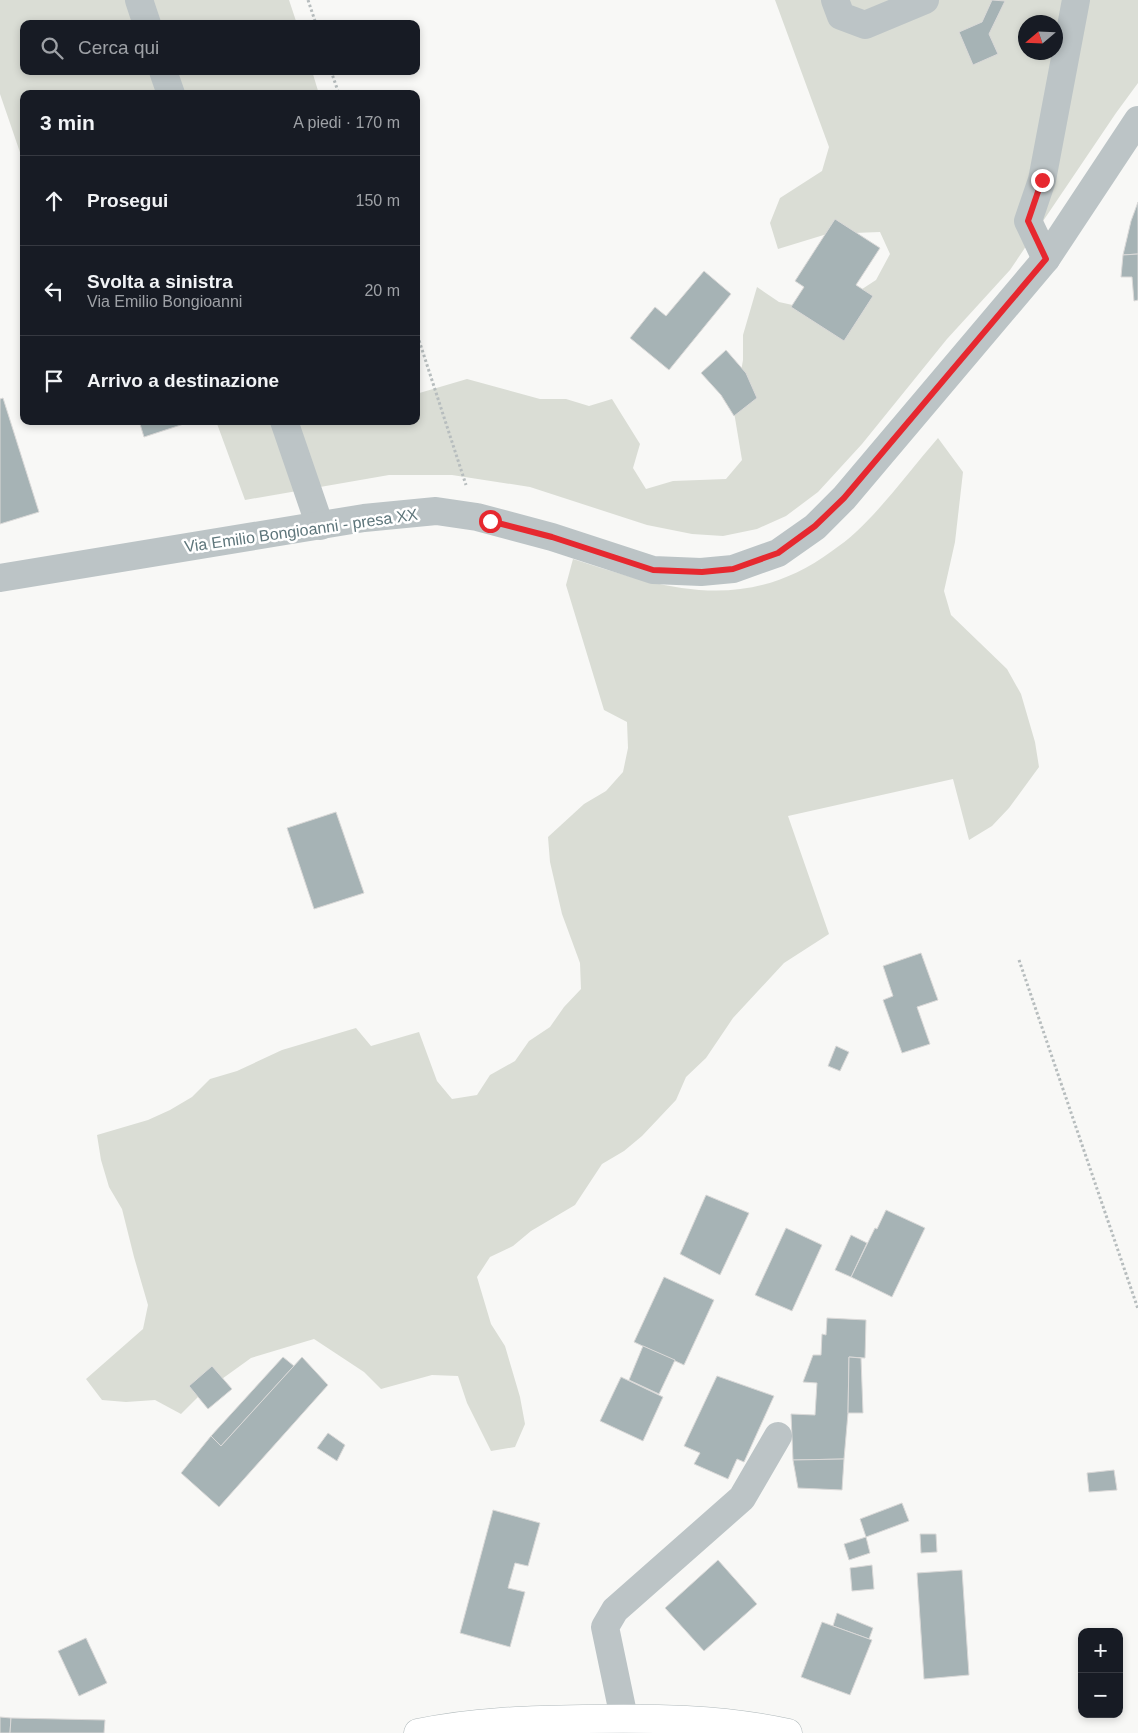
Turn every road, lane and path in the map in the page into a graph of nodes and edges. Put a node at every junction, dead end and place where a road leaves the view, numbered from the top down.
1 (139, 0) edge
2 (308, 0) edge
3 (835, 0) edge
4 (925, 0) edge
5 (1076, 0) edge
6 (146, 20) edge
7 (315, 20) edge
8 (164, 75) edge
9 (333, 75) edge
10 (170, 90) edge
11 (338, 90) edge
12 (1138, 120) edge
13 (1046, 259) junction
14 (420, 343) edge
15 (285, 425) edge
16 (477, 517) junction
17 (320, 526) junction
18 (0, 578) edge
19 (1019, 960) dead end
20 (1138, 1309) edge
21 (778, 1436) dead end
22 (624, 1718) junction
23 (418, 1733) edge
24 (788, 1733) edge

1 - 6 street
2 - 7 path
3 - 4 street
5 - 13 street
8 - 10 street
9 - 11 path
12 - 13 street, Via Emilio Bongioanni - presa XX
13 - 16 street, Via Emilio Bongioanni - presa XX
14 - 16 path
15 - 17 street
16 - 17 street, Via Emilio Bongioanni - presa XX
17 - 18 street, Via Emilio Bongioanni - presa XX
19 - 20 path
21 - 22 street
22 - 23 main road
22 - 24 main road

